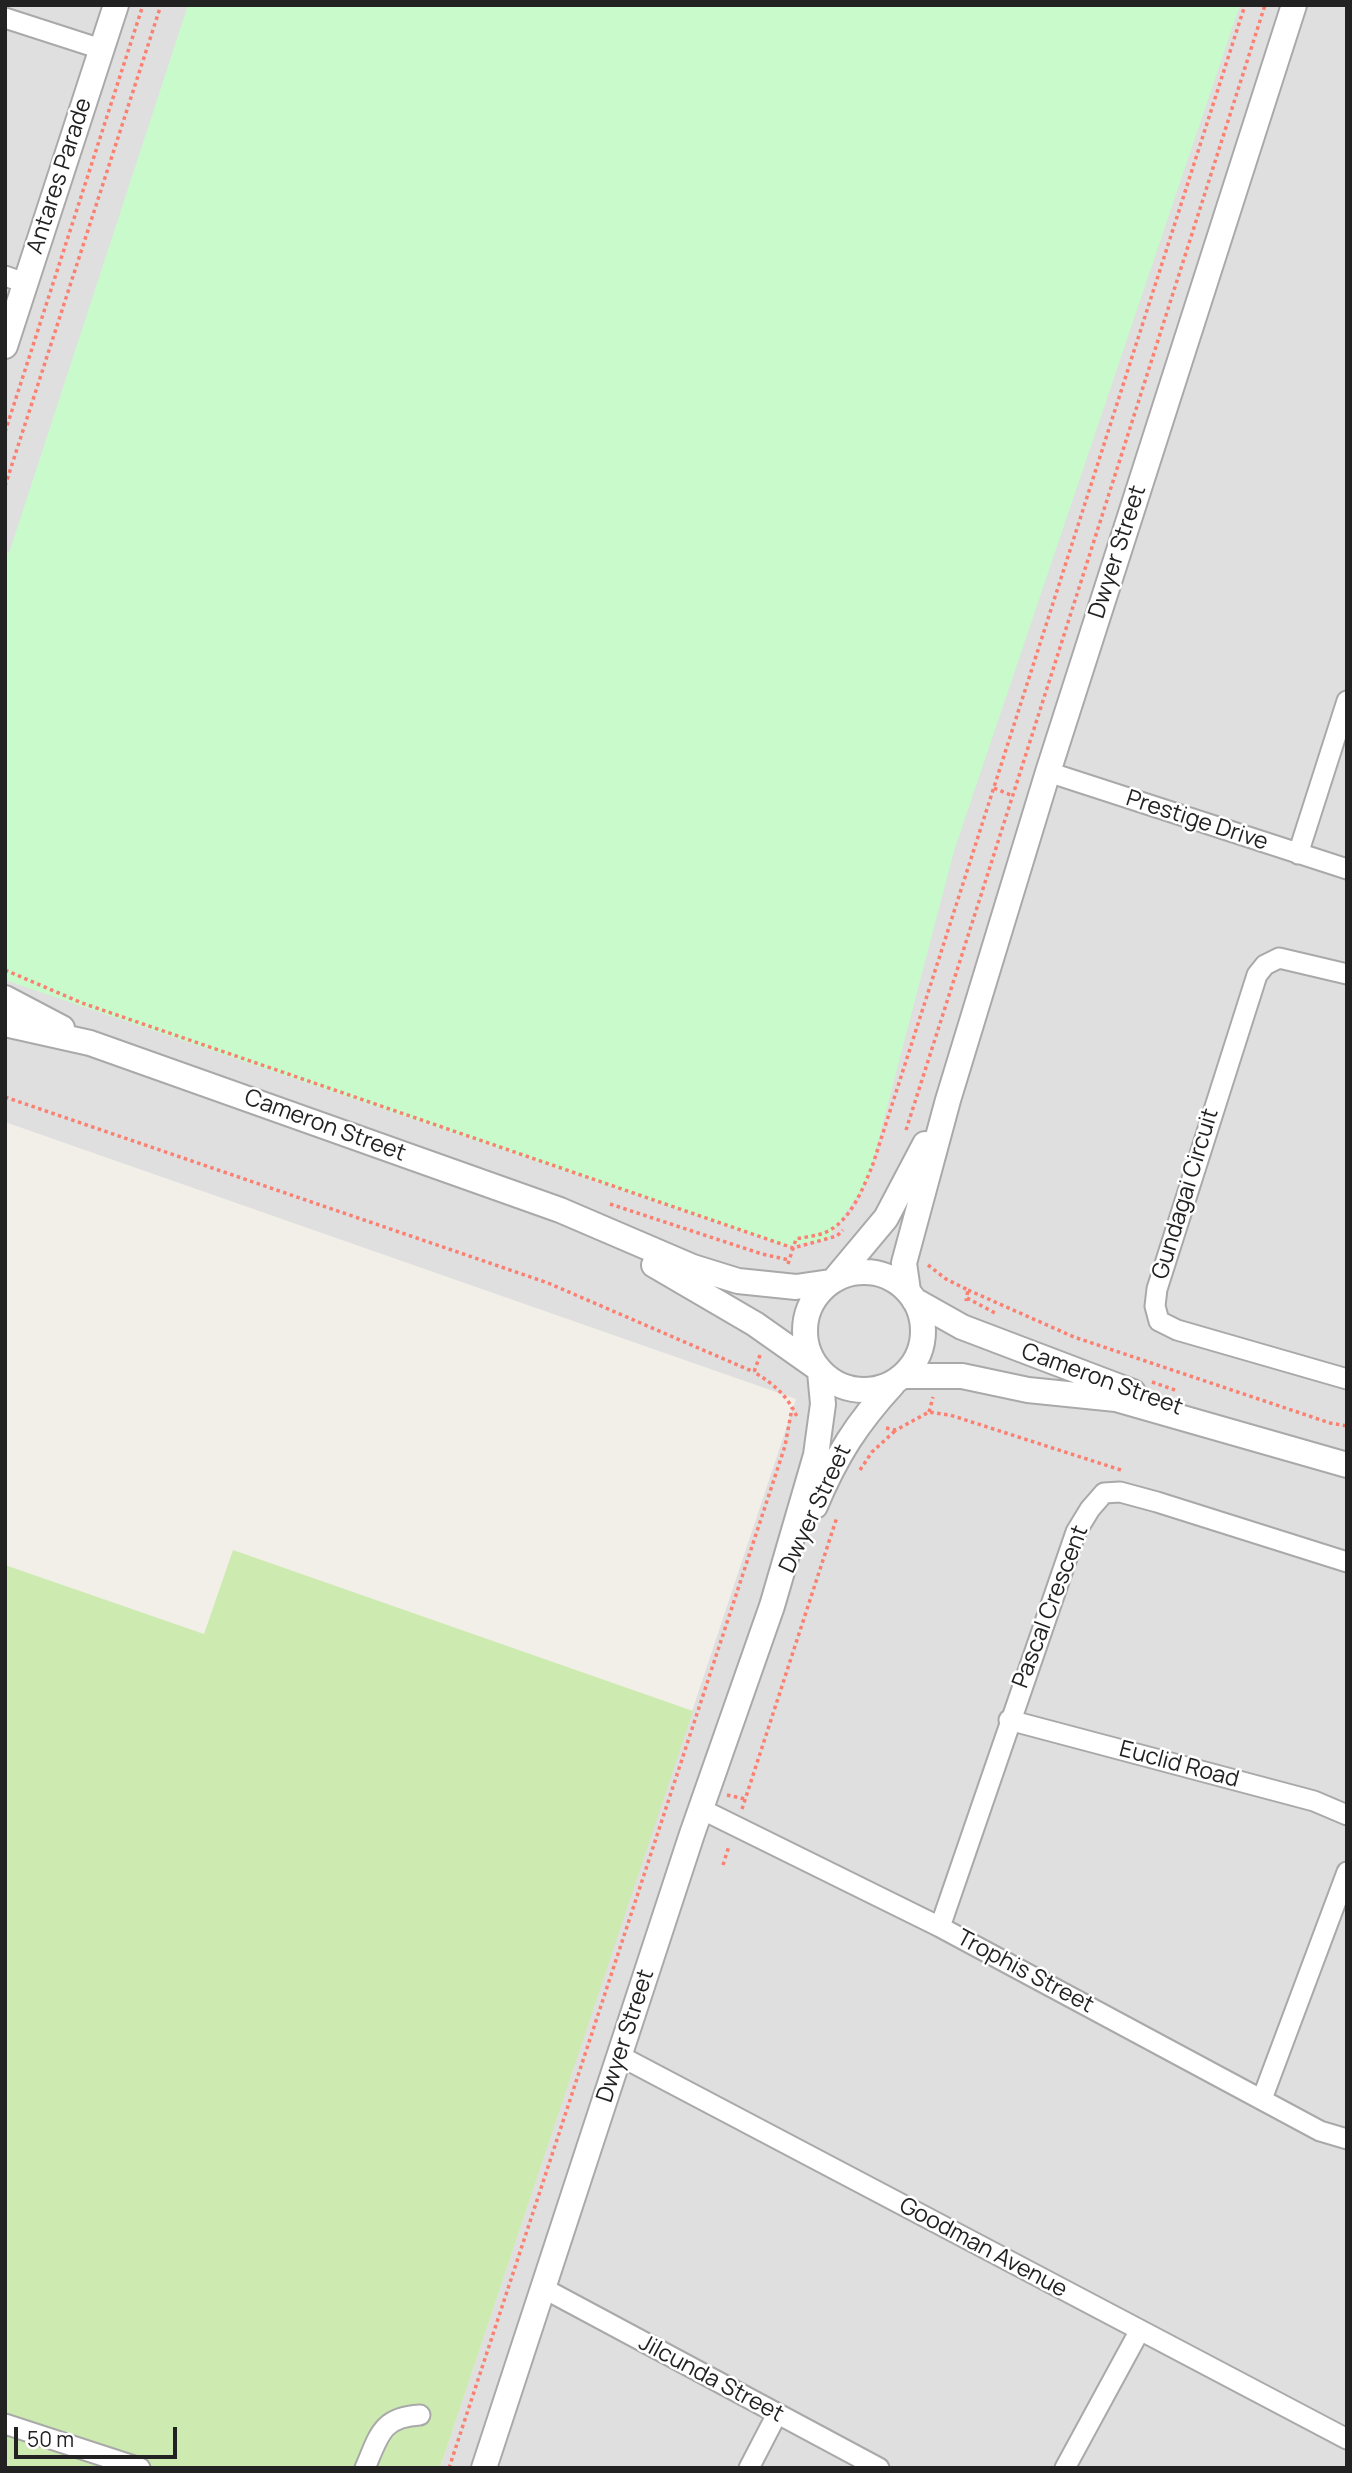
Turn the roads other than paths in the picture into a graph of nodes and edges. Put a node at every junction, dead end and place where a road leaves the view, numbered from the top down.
1 (116, 5) edge
2 (1294, 5) edge
3 (5, 19) edge
4 (101, 49) junction
5 (15, 280) edge
6 (5, 346) edge
7 (1347, 701) edge
8 (1048, 772) junction
9 (1298, 854) junction
10 (1347, 869) edge
11 (1347, 974) edge
12 (5, 998) edge
13 (5, 1024) edge
14 (90, 1043) junction
15 (948, 1100) junction
16 (560, 1210) junction
17 (833, 1281) junction
18 (911, 1296) junction
19 (819, 1370) junction
20 (898, 1379) junction
21 (1347, 1379) edge
22 (1294, 1450) junction
23 (1347, 1465) edge
24 (1347, 1562) edge
25 (772, 1606) junction
26 (1009, 1720) junction
27 (701, 1809) junction
28 (1347, 1815) edge
29 (1347, 1872) edge
30 (940, 1927) junction
31 (620, 2056) junction
32 (1262, 2099) junction
33 (1347, 2139) edge
34 (543, 2288) junction
35 (1140, 2330) junction
36 (777, 2414) junction
37 (420, 2415) dead end
38 (5, 2424) edge
39 (1347, 2439) edge
40 (140, 2468) edge
41 (365, 2468) edge
42 (484, 2468) edge
43 (749, 2468) edge
44 (879, 2468) edge
45 (1065, 2468) edge

1 - 4 street, Antares Parade
2 - 8 street, Dwyer Street
3 - 4 street
4 - 5 street, Antares Parade
5 - 6 street, Antares Parade
7 - 9 street
8 - 9 street, Prestige Drive
8 - 15 street, Dwyer Street
9 - 10 street, Prestige Drive
11 - 21 street, Gundagai Circuit
12 - 14 street, Cameron Street
13 - 14 street, Cameron Street
14 - 16 street, Cameron Street
15 - 17 street, Dwyer Street
15 - 18 street, Dwyer Street
16 - 17 street, Cameron Street
16 - 19 street, Cameron Street
17 - 18 street
17 - 19 street
18 - 20 street
18 - 22 street, Cameron Street
19 - 20 street
19 - 25 street, Dwyer Street
20 - 22 street, Cameron Street
20 - 25 street, Dwyer Street
22 - 23 street, Cameron Street
24 - 26 street, Pascal Crescent
25 - 27 street, Dwyer Street
26 - 28 street, Euclid Road
26 - 30 street, Pascal Crescent
27 - 30 street, Trophis Street
27 - 31 street, Dwyer Street
29 - 32 street
30 - 32 street, Trophis Street
31 - 34 street, Dwyer Street
31 - 35 street, Goodman Avenue
32 - 33 street, Trophis Street
34 - 36 street, Jilcunda Street
34 - 42 street, Dwyer Street
35 - 39 street, Goodman Avenue
35 - 45 street
36 - 43 street
36 - 44 street, Jilcunda Street
37 - 41 street
38 - 40 street

